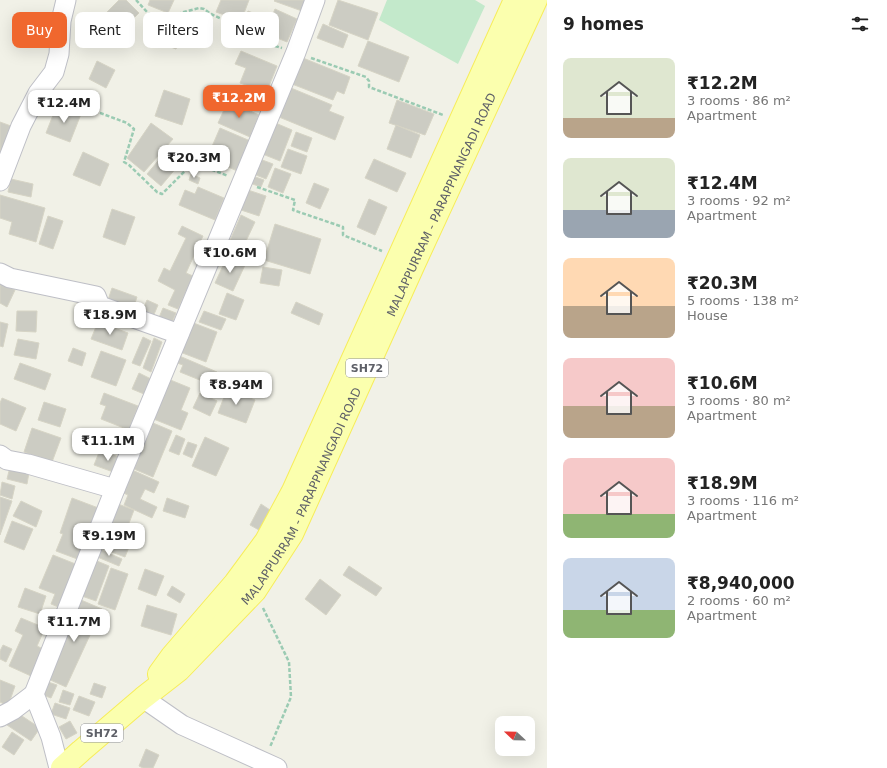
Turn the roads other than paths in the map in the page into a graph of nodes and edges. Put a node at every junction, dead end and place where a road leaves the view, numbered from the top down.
1 (66, 0) edge
2 (315, 0) edge
3 (515, 0) edge
4 (536, 0) edge
5 (0, 181) edge
6 (0, 273) edge
7 (179, 334) junction
8 (0, 455) edge
9 (115, 489) junction
10 (34, 694) junction
11 (143, 698) junction
12 (0, 717) edge
13 (270, 765) edge
14 (58, 768) edge
15 (62, 768) edge

1 - 5 street
2 - 7 street
3 - 11 main road, MALAPPURRAM - PARAPPNANGADI ROAD / SH72
4 - 11 main road, MALAPPURRAM - PARAPPNANGADI ROAD / SH72
6 - 7 street
7 - 9 street
8 - 9 street
9 - 10 street
10 - 12 street
10 - 14 street
11 - 13 street
11 - 15 main road, MALAPPURRAM - PARAPPNANGADI ROAD / SH72

